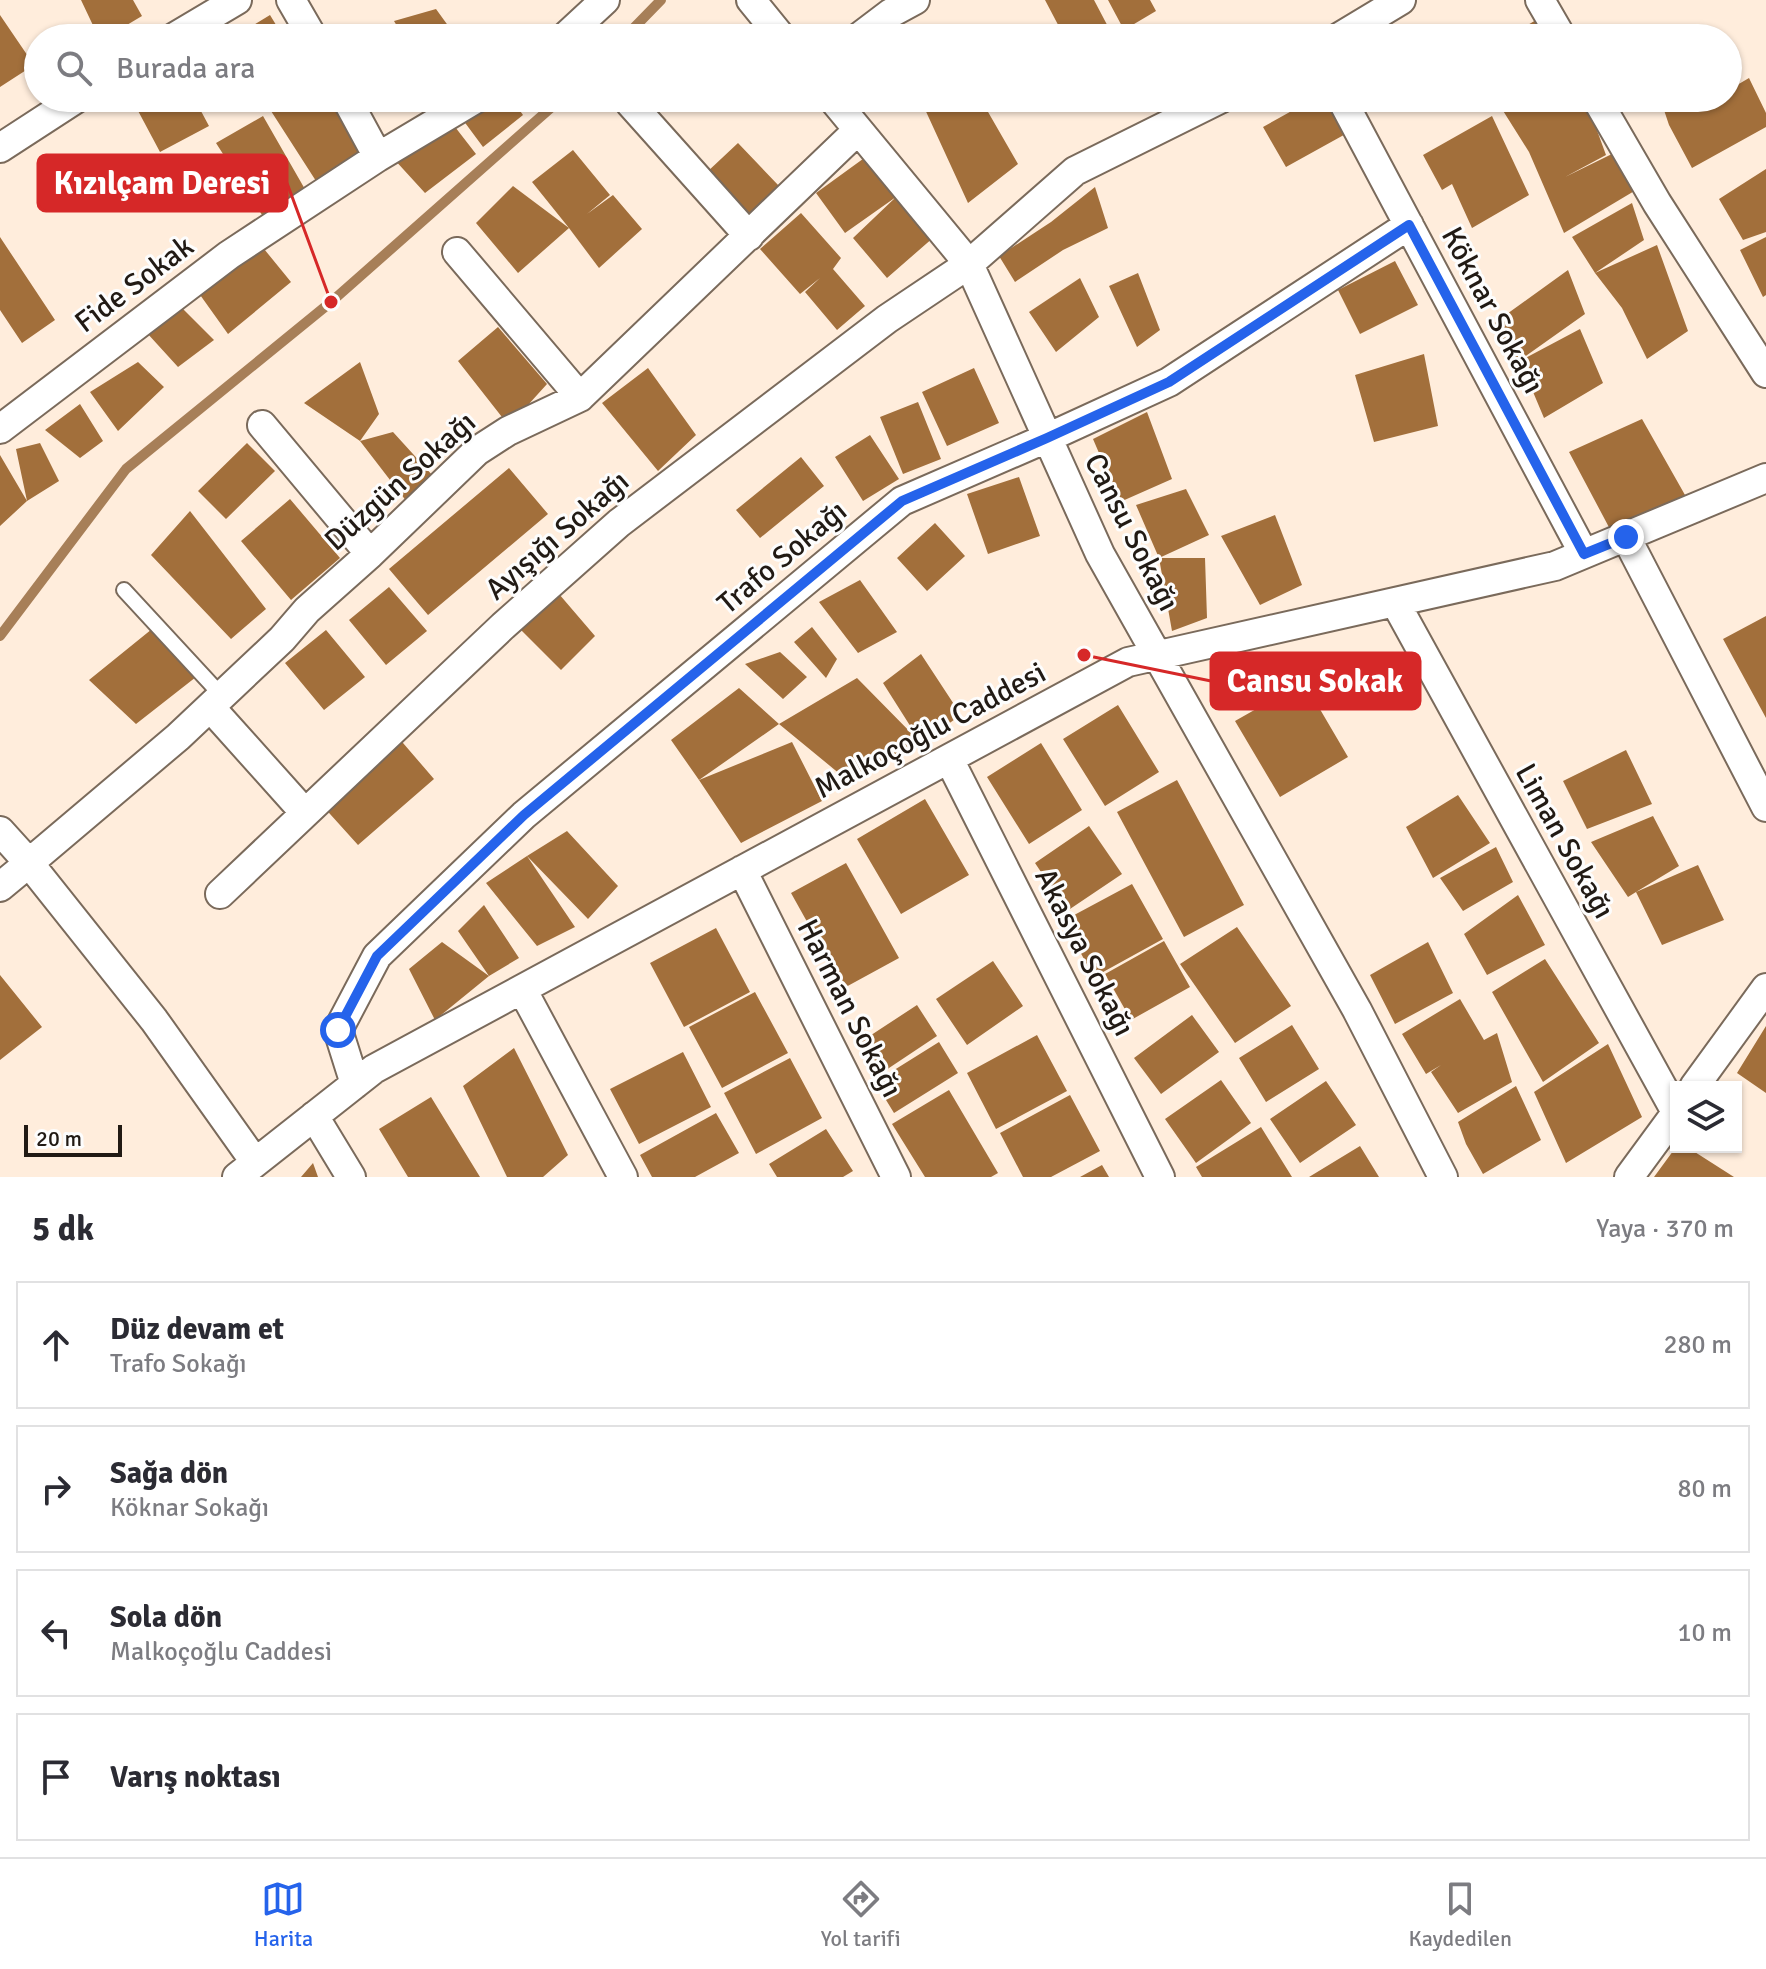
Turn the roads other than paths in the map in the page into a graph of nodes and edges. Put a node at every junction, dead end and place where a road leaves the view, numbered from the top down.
1 (237, 0) edge
2 (291, 0) edge
3 (605, 0) edge
4 (751, 0) edge
5 (915, 0) edge
6 (1401, 0) edge
7 (1540, 0) edge
8 (197, 24) edge
9 (305, 24) edge
10 (579, 24) edge
11 (771, 24) edge
12 (876, 24) edge
13 (1361, 24) edge
14 (1554, 24) edge
15 (55, 112) edge
16 (354, 112) edge
17 (454, 112) edge
18 (638, 112) edge
19 (843, 112) edge
20 (1194, 112) edge
21 (1348, 112) edge
22 (1604, 112) edge
23 (858, 130) junction
24 (0, 148) edge
25 (378, 157) junction
26 (1409, 225) junction
27 (749, 236) junction
28 (457, 252) dead end
29 (969, 264) junction
30 (1766, 373) edge
31 (580, 397) junction
32 (262, 425) dead end
33 (0, 429) edge
34 (1047, 438) junction
35 (1766, 478) edge
36 (1626, 537) junction
37 (370, 554) junction
38 (1584, 554) junction
39 (124, 590) dead end
40 (1395, 602) junction
41 (1158, 655) junction
42 (216, 701) junction
43 (949, 759) junction
44 (1766, 807) edge
45 (305, 813) junction
46 (0, 831) edge
47 (29, 863) junction
48 (742, 870) junction
49 (0, 887) edge
50 (220, 894) dead end
51 (1766, 988) edge
52 (522, 989) junction
53 (1698, 1081) edge
54 (355, 1084) junction
55 (1670, 1101) edge
56 (314, 1116) junction
57 (1670, 1120) edge
58 (246, 1170) edge
59 (351, 1177) edge
60 (623, 1177) edge
61 (896, 1177) edge
62 (1160, 1177) edge
63 (1443, 1177) edge
64 (1629, 1177) edge

1 - 8 street
2 - 9 street
3 - 10 street
4 - 11 street
5 - 12 street
6 - 13 street
7 - 14 street
15 - 24 street
16 - 25 street
17 - 25 street, Fide Sokak
18 - 27 street
19 - 23 street
20 - 29 street, Ayışığı Sokağı
21 - 26 street, Köknar Sokağı
22 - 30 street
23 - 27 street, Düzgün Sokağı
23 - 29 street
25 - 33 street, Fide Sokak
26 - 34 street, Trafo Sokağı
26 - 38 street, Köknar Sokağı
27 - 31 street, Düzgün Sokağı
28 - 31 street
29 - 34 street, Cansu Sokağı
29 - 45 street, Ayışığı Sokağı
31 - 37 street, Düzgün Sokağı
32 - 37 street
34 - 41 street, Cansu Sokağı
34 - 54 street, Trafo Sokağı
35 - 36 street, Malkoçoğlu Caddesi
36 - 38 street, Malkoçoğlu Caddesi
36 - 44 street
37 - 42 street, Düzgün Sokağı
38 - 40 street, Malkoçoğlu Caddesi
39 - 42 lane
40 - 41 street, Malkoçoğlu Caddesi
40 - 55 street, Liman Sokağı
41 - 43 street, Malkoçoğlu Caddesi
41 - 63 street, Cansu Sokağı
42 - 45 street
42 - 47 street, Düzgün Sokağı
43 - 48 street, Malkoçoğlu Caddesi
43 - 62 street, Akasya Sokağı
45 - 50 street, Ayışığı Sokağı
46 - 47 street
47 - 49 street, Düzgün Sokağı
47 - 58 street
48 - 52 street, Malkoçoğlu Caddesi
48 - 61 street, Harman Sokağı
51 - 53 street
52 - 54 street, Malkoçoğlu Caddesi
52 - 60 street
54 - 56 street, Malkoçoğlu Caddesi
56 - 58 street, Malkoçoğlu Caddesi
56 - 59 street
57 - 64 street

